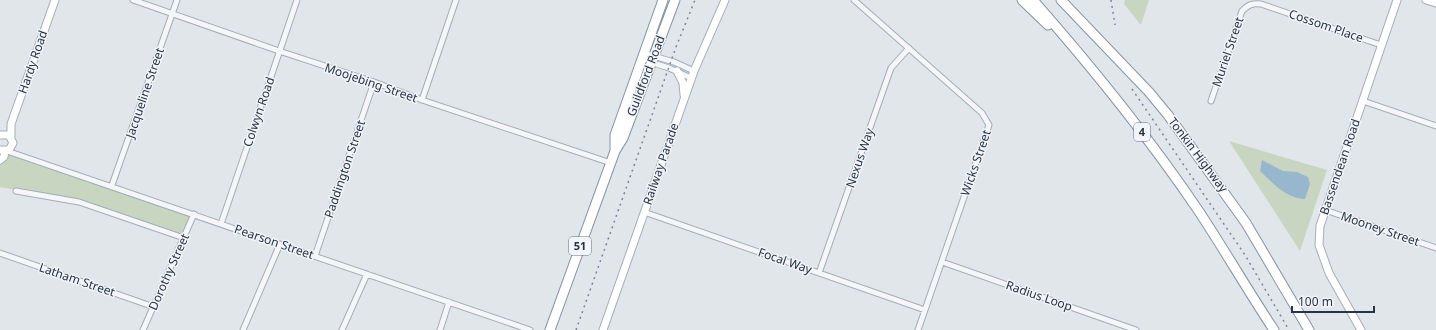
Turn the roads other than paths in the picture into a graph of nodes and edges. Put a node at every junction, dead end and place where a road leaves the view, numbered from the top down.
1 (55, 0) edge
2 (133, 0) edge
3 (177, 0) edge
4 (297, 0) edge
5 (456, 0) edge
6 (663, 0) edge
7 (675, 0) edge
8 (725, 0) edge
9 (854, 0) edge
10 (1022, 0) edge
11 (1033, 0) edge
12 (1061, 0) edge
13 (1070, 0) edge
14 (1397, 0) edge
15 (1426, 0) edge
16 (1436, 3) edge
17 (1248, 5) joint
18 (172, 14) junction
19 (1104, 44) junction
20 (1381, 45) junction
21 (909, 48) junction
22 (279, 51) junction
23 (647, 58) junction
24 (1088, 63) junction
25 (677, 71) junction
26 (692, 74) junction
27 (374, 82) junction
28 (684, 98) junction
29 (422, 100) junction
30 (1211, 101) dead end
31 (1363, 101) junction
32 (1436, 126) edge
33 (4, 134) edge
34 (6, 150) edge
35 (0, 160) edge
36 (610, 163) junction
37 (112, 185) junction
38 (16, 191) dead end
39 (1325, 210) junction
40 (644, 212) junction
41 (194, 214) junction
42 (221, 224) junction
43 (184, 238) junction
44 (280, 244) junction
45 (1436, 248) edge
46 (0, 254) edge
47 (315, 256) junction
48 (942, 262) junction
49 (819, 273) junction
50 (367, 274) junction
51 (449, 302) junction
52 (154, 307) junction
53 (925, 310) junction
54 (143, 330) edge
55 (243, 330) edge
56 (342, 330) edge
57 (440, 330) edge
58 (530, 330) edge
59 (550, 330) edge
60 (603, 330) edge
61 (918, 330) edge
62 (1136, 330) edge
63 (1273, 330) edge
64 (1309, 330) edge
65 (1361, 330) edge

1 - 33 street, Hardy Road
2 - 18 street, Moojebing Street
3 - 18 street, Jacqueline Street
4 - 22 street, Colwyn Road
5 - 29 street
6 - 23 highway, Guildford Road / 51
7 - 23 highway, Guildford Road / 51
8 - 26 street, Railway Parade
9 - 21 street, Wicks Street
10 - 24 highway
11 - 24 highway, 4
12 - 19 highway, Tonkin Highway
13 - 19 highway
14 - 20 street, Bassendean Road
15 - 16 street
17 - 20 street, Cossom Place
17 - 30 street, Muriel Street
18 - 22 street, Moojebing Street
18 - 37 street, Jacqueline Street
19 - 64 highway, Tonkin Highway
20 - 31 street, Bassendean Road
21 - 48 street, Wicks Street
21 - 49 street, Nexus Way
22 - 27 street, Moojebing Street
22 - 42 street, Colwyn Road
23 - 25 street
23 - 26 street
23 - 36 highway, Guildford Road / 51
24 - 63 highway, 4
25 - 26 street
25 - 28 street
26 - 28 street, Railway Parade
27 - 29 street, Moojebing Street
27 - 47 street, Paddington Street
28 - 40 street, Railway Parade
29 - 36 street, Moojebing Street
31 - 32 street
31 - 39 street, Bassendean Road
33 - 34 street, Hardy Road
34 - 35 street
34 - 37 street, Pearson Street
36 - 59 highway, Guildford Road / 51
37 - 41 street, Pearson Street
38 - 43 street
39 - 45 street, Mooney Street
39 - 65 street, Bassendean Road
40 - 49 street, Focal Way
40 - 60 street, Railway Parade
41 - 42 street, Pearson Street
41 - 43 street, Dorothy Street
42 - 44 street, Pearson Street
43 - 52 street, Dorothy Street
44 - 47 street, Pearson Street
44 - 55 street
46 - 52 street, Latham Street
47 - 50 street, Pearson Street
48 - 53 street, Wicks Street
48 - 62 street, Radius Loop
49 - 53 street, Focal Way
50 - 51 street, Pearson Street
50 - 56 street
51 - 57 street
51 - 58 street, Pearson Street
52 - 54 street, Dorothy Street
53 - 61 street, Wicks Street

